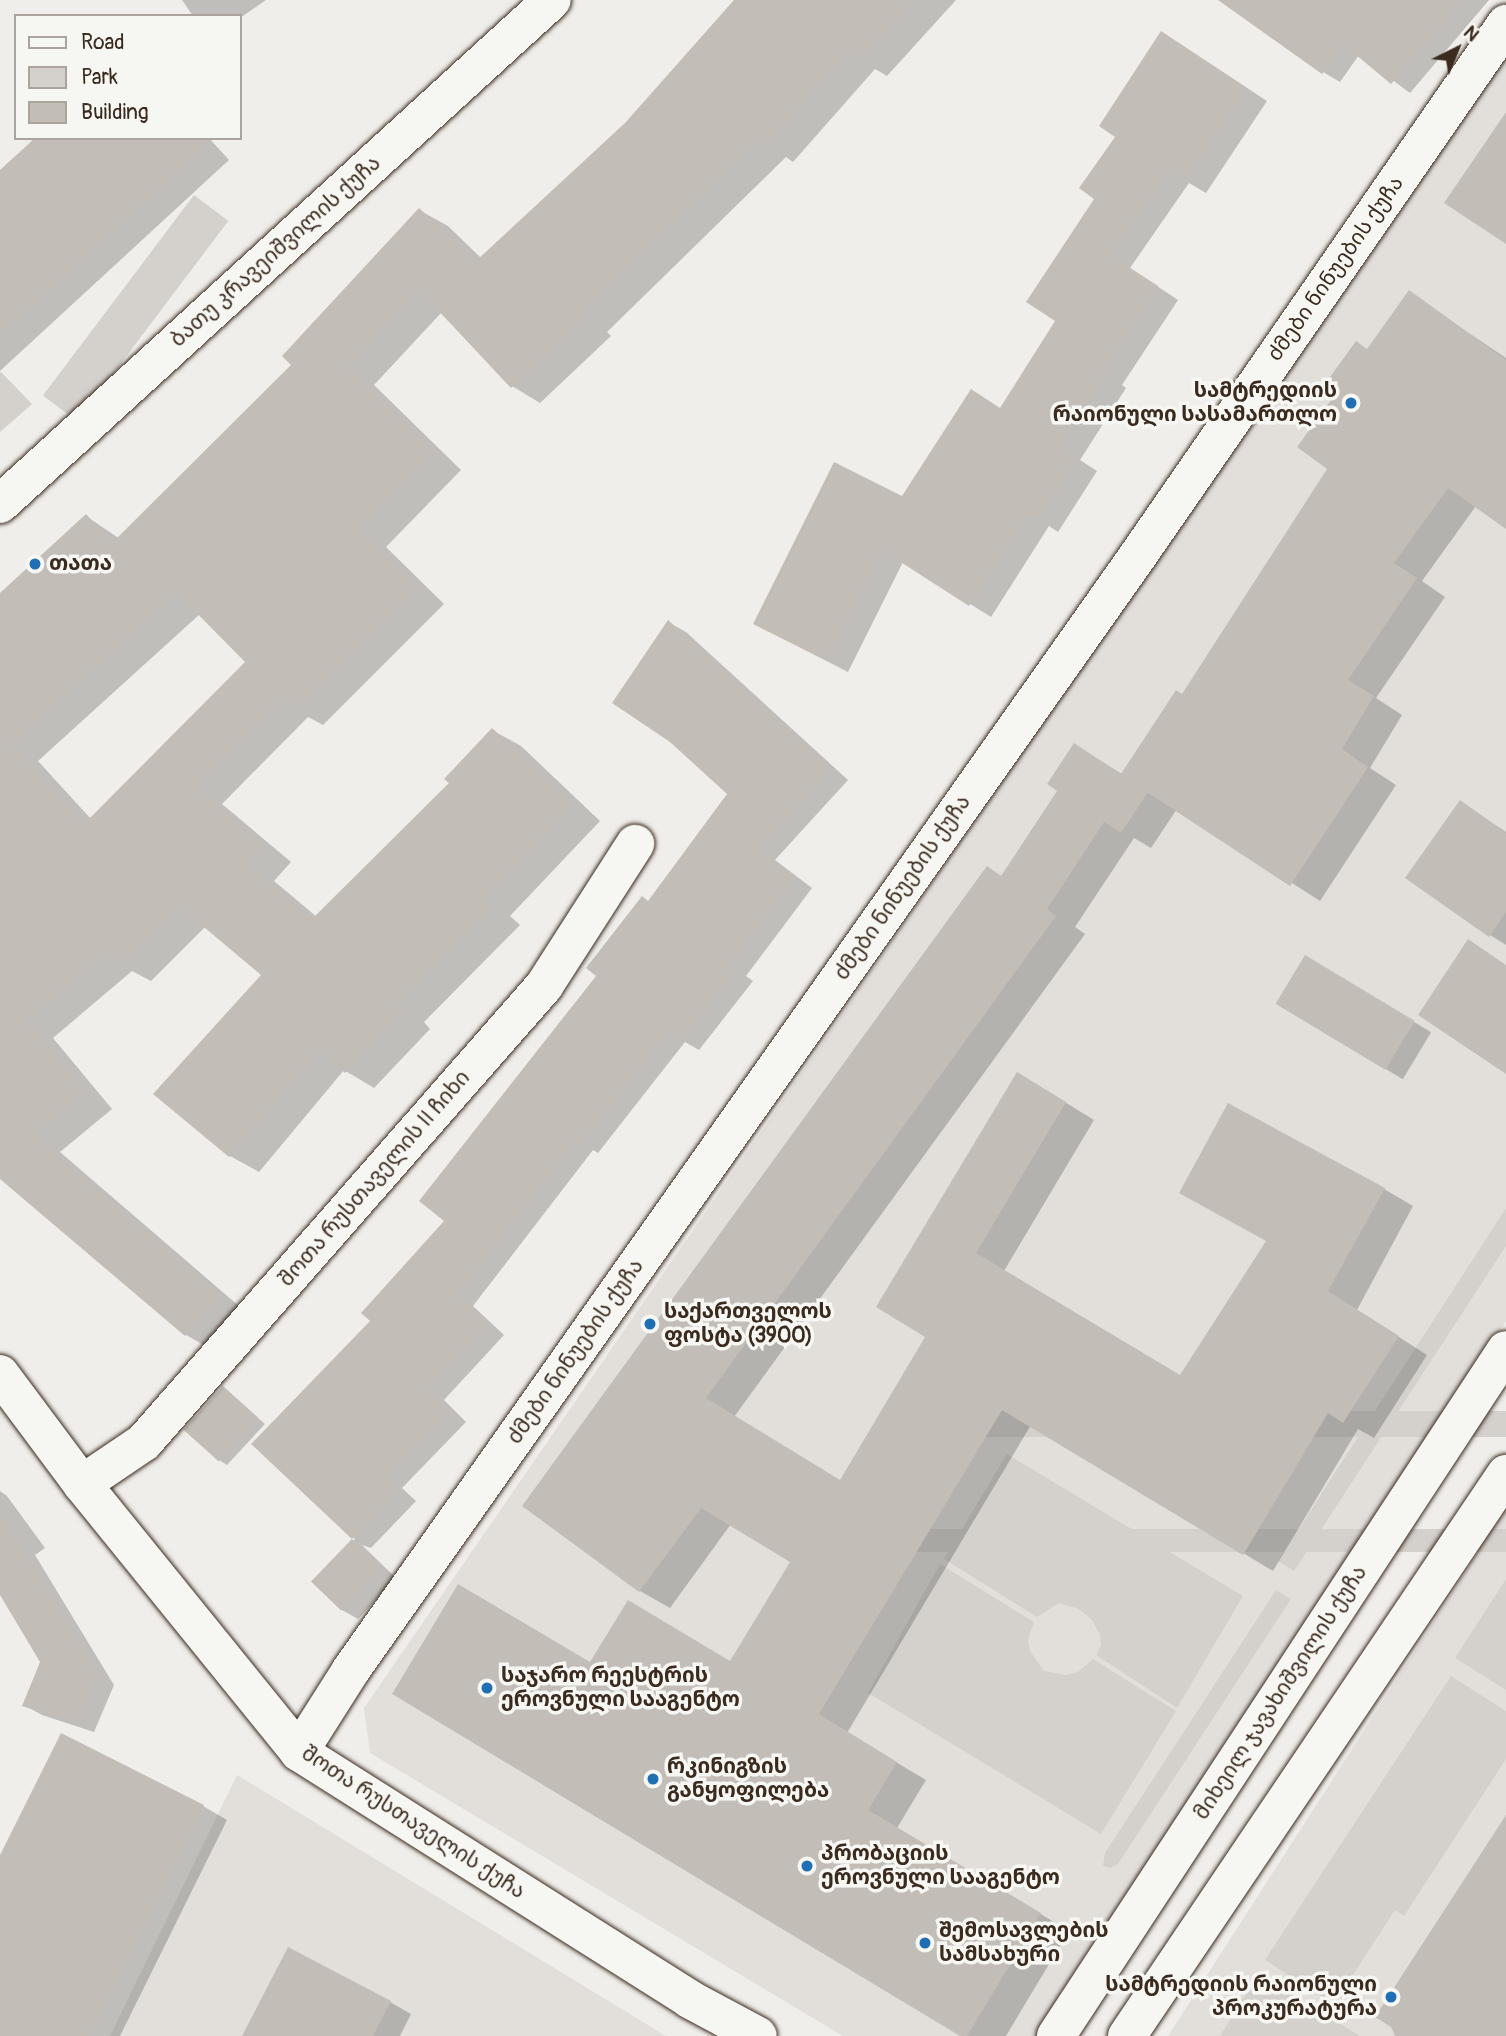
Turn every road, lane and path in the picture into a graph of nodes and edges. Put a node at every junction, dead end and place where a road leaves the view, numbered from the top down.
1 (552, 0) edge
2 (1506, 24) edge
3 (0, 504) edge
4 (635, 844) dead end
5 (1506, 1350) edge
6 (0, 1374) edge
7 (1506, 1474) edge
8 (82, 1484) junction
9 (299, 1752) junction
10 (758, 2036) edge
11 (1056, 2036) edge
12 (1127, 2036) edge

1 - 3 street, ბათუ კრავეიშვილის ქუჩა
2 - 9 street, ძმები ნინუების ქუჩა
4 - 8 street, შოთა რუსთაველის II ჩიხი
5 - 11 street, მიხეილ ჯავახიშვილის ქუჩა
6 - 8 street, შოთა რუსთაველის ქუჩა
7 - 12 street
8 - 9 street, შოთა რუსთაველის ქუჩა
9 - 10 street, შოთა რუსთაველის ქუჩა

